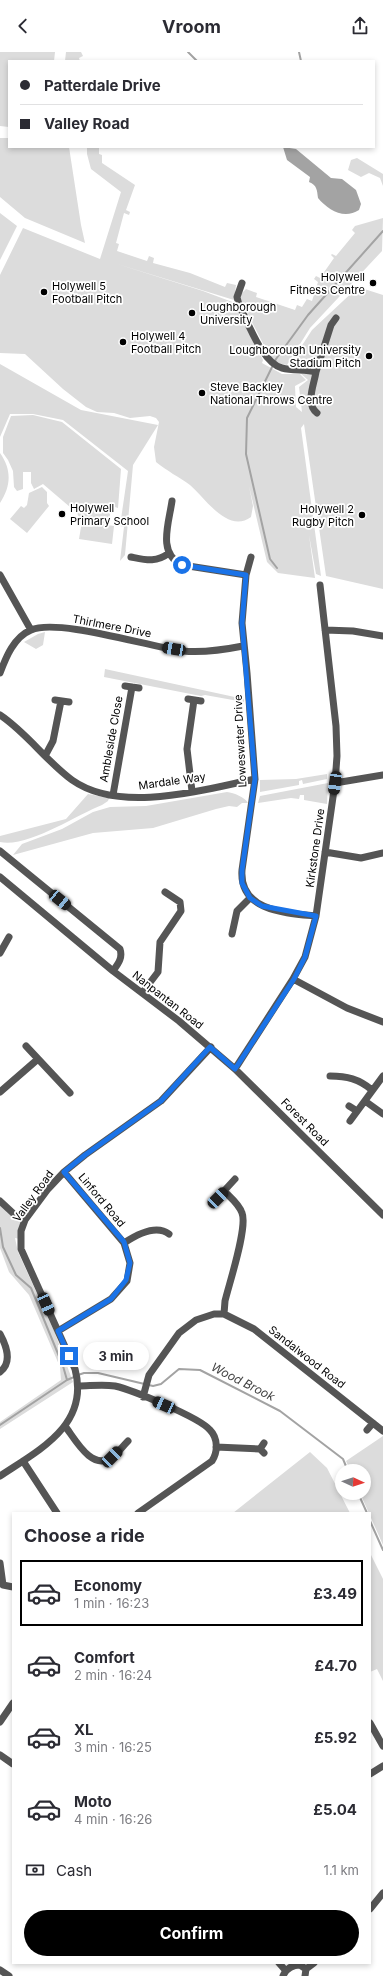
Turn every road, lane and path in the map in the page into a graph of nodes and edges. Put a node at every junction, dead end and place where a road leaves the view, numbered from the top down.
1 (242, 283) dead end
2 (336, 318) dead end
3 (316, 372) junction
4 (317, 413) dead end
5 (170, 505) dead end
6 (169, 553) junction
7 (131, 557) dead end
8 (251, 557) dead end
9 (0, 575) edge
10 (246, 575) junction
11 (320, 585) dead end
12 (31, 630) junction
13 (325, 630) junction
14 (383, 636) edge
15 (243, 646) junction
16 (0, 673) edge
17 (132, 687) dead end
18 (195, 700) dead end
19 (62, 701) dead end
20 (0, 715) edge
21 (45, 756) junction
22 (383, 775) edge
23 (255, 779) junction
24 (335, 783) junction
25 (192, 791) junction
26 (113, 795) junction
27 (0, 851) edge
28 (325, 852) junction
29 (383, 853) edge
30 (0, 877) edge
31 (165, 892) dead end
32 (250, 898) junction
33 (316, 916) junction
34 (232, 934) dead end
35 (9, 936) dead end
36 (4, 953) edge
37 (113, 971) junction
38 (294, 979) junction
39 (142, 993) junction
40 (383, 1022) edge
41 (26, 1046) dead end
42 (210, 1047) junction
43 (38, 1060) junction
44 (235, 1069) junction
45 (330, 1076) dead end
46 (383, 1076) edge
47 (372, 1090) junction
48 (0, 1092) edge
49 (70, 1093) dead end
50 (365, 1101) junction
51 (349, 1106) dead end
52 (357, 1111) junction
53 (383, 1114) edge
54 (350, 1121) dead end
55 (64, 1172) junction
56 (235, 1179) dead end
57 (224, 1191) junction
58 (0, 1201) edge
59 (212, 1204) dead end
60 (383, 1215) edge
61 (26, 1220) junction
62 (167, 1230) dead end
63 (124, 1242) junction
64 (224, 1314) junction
65 (58, 1331) junction
66 (0, 1334) edge
67 (0, 1372) edge
68 (78, 1383) junction
69 (144, 1393) junction
70 (373, 1423) junction
71 (65, 1426) junction
72 (368, 1430) dead end
73 (383, 1431) edge
74 (128, 1441) dead end
75 (216, 1447) junction
76 (262, 1448) dead end
77 (23, 1461) junction
78 (0, 1476) edge
79 (56, 1512) edge
80 (139, 1512) edge
81 (0, 1563) edge
82 (1, 1586) edge
83 (12, 1587) edge
84 (12, 1704) edge
85 (0, 1722) edge
86 (371, 1724) edge
87 (381, 1737) edge
88 (383, 1746) edge
89 (0, 1755) edge
90 (12, 1763) edge
91 (383, 1766) edge
92 (371, 1773) edge
93 (383, 1893) edge
94 (371, 1908) edge
95 (280, 1964) edge
96 (313, 1964) edge
97 (0, 1970) edge
98 (285, 1973) edge
99 (306, 1973) edge
100 (9, 1976) edge

1 - 3 street
2 - 3 street
3 - 4 street
5 - 6 street
6 - 7 street
6 - 10 street
8 - 10 street, Loweswater Drive
9 - 12 street
10 - 15 street, Loweswater Drive
11 - 13 street, Kirkstone Drive
12 - 15 street, Thirlmere Drive
12 - 16 street, Thirlmere Drive
13 - 14 street
13 - 24 street, Kirkstone Drive
15 - 23 street, Loweswater Drive
17 - 26 street, Ambleside Close
18 - 25 street
19 - 21 street
20 - 21 street, Mardale Way
21 - 26 street, Mardale Way
22 - 24 street
23 - 25 street, Mardale Way
23 - 32 street, Loweswater Drive
24 - 28 street, Kirkstone Drive
25 - 26 street, Mardale Way
27 - 37 street
28 - 29 street
28 - 33 street, Kirkstone Drive
30 - 37 street, Nanpantan Road
31 - 39 street
32 - 33 street
32 - 34 street
33 - 38 street, Kirkstone Drive
35 - 36 street
37 - 39 street, Nanpantan Road
38 - 40 street
38 - 44 street, Kirkstone Drive
39 - 42 street, Nanpantan Road
41 - 43 street
42 - 44 street, Forest Road
42 - 55 street, Valley Road
43 - 48 street
43 - 49 street
44 - 60 street, Forest Road
45 - 47 street
46 - 47 street
47 - 50 street
50 - 52 street
50 - 53 street
51 - 52 street
52 - 54 street
55 - 61 street, Valley Road
55 - 63 street, Linford Road
56 - 57 street
57 - 59 street
57 - 64 street
58 - 61 street
61 - 65 street, Valley Road
62 - 63 street, Linford Road
63 - 65 street, Linford Road
64 - 69 street
64 - 70 street, Sandalwood Road
65 - 68 street, Valley Road
66 - 67 street
68 - 69 street
68 - 71 street
69 - 75 street
70 - 72 street
70 - 73 street, Sandalwood Road
71 - 74 street
71 - 77 street
75 - 76 street
75 - 80 street
77 - 78 street
77 - 79 street
81 - 82 street
82 - 83 street
84 - 85 street
86 - 87 street
87 - 88 street
89 - 90 street
91 - 92 street
93 - 94 street
95 - 98 street
96 - 99 street
97 - 100 street
98 - 99 street

